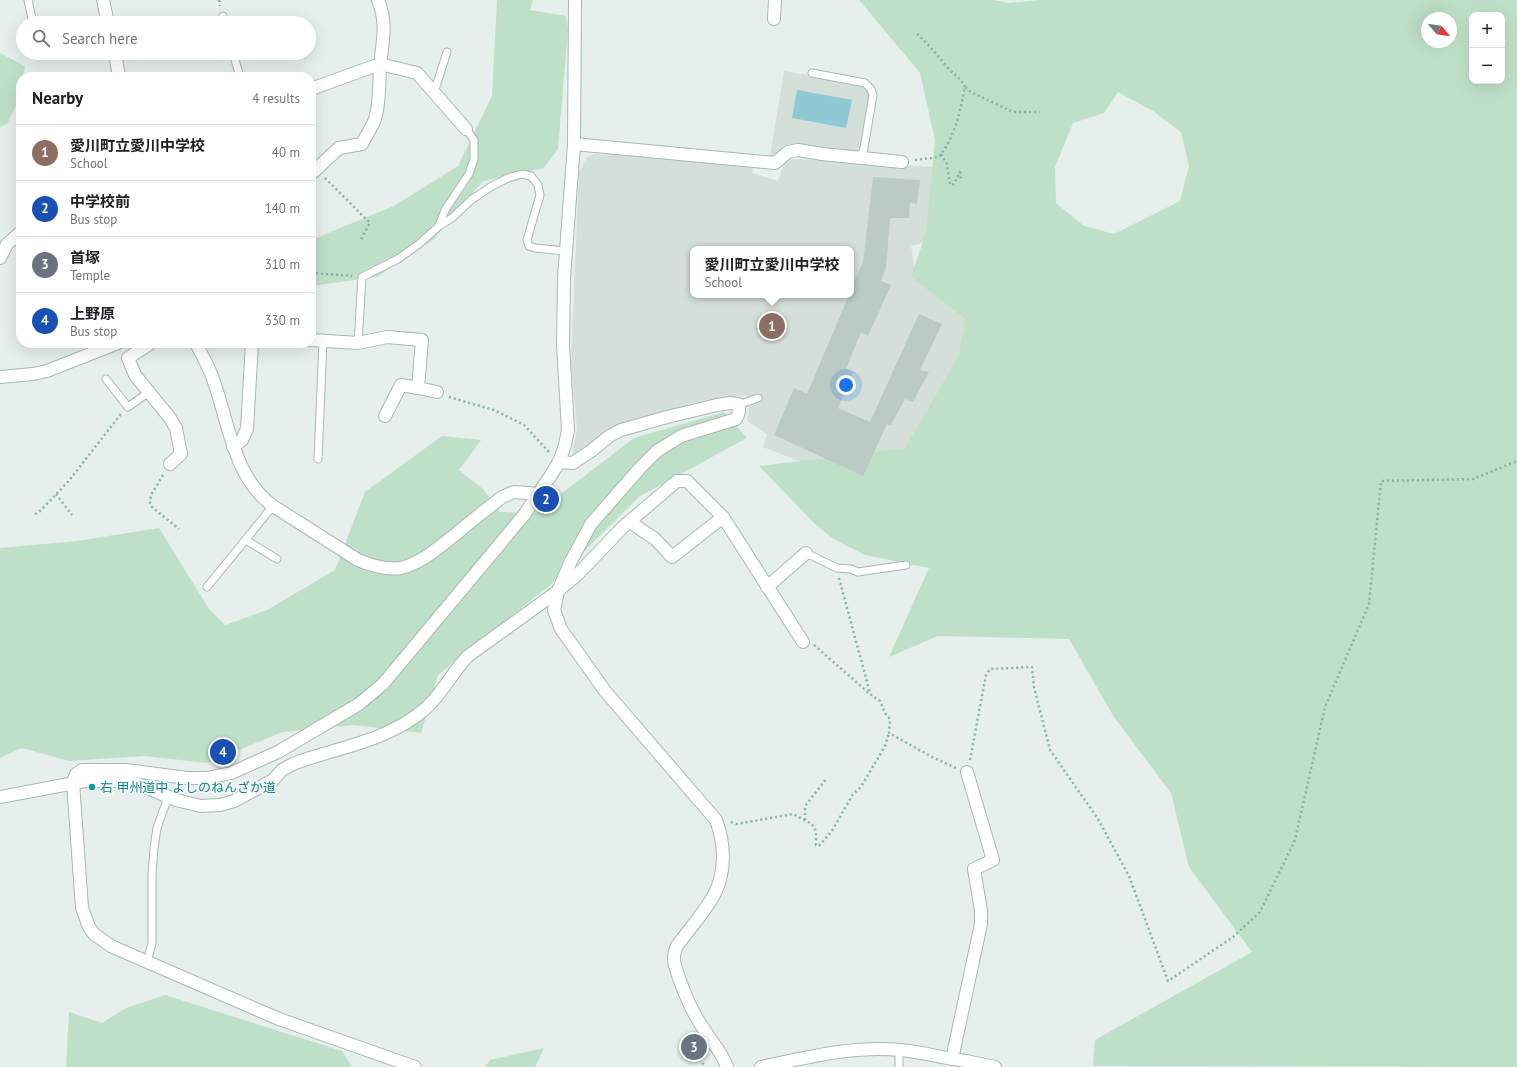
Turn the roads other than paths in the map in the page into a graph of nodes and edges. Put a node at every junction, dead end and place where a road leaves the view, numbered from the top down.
1 (28, 0) edge
2 (103, 0) edge
3 (378, 0) edge
4 (575, 0) edge
5 (775, 0) edge
6 (31, 16) edge
7 (106, 16) edge
8 (774, 19) dead end
9 (447, 52) dead end
10 (116, 60) edge
11 (235, 60) edge
12 (380, 64) junction
13 (118, 72) edge
14 (239, 72) edge
15 (812, 73) dead end
16 (316, 87) edge
17 (434, 93) junction
18 (466, 129) joint
19 (574, 144) junction
20 (861, 158) junction
21 (902, 162) road end
22 (316, 169) edge
23 (439, 226) junction
24 (16, 236) edge
25 (565, 251) junction
26 (0, 258) edge
27 (317, 341) edge
28 (358, 343) junction
29 (105, 348) edge
30 (143, 348) edge
31 (198, 348) edge
32 (252, 348) edge
33 (0, 377) edge
34 (106, 379) dead end
35 (418, 388) junction
36 (149, 392) junction
37 (437, 392) road end
38 (758, 398) dead end
39 (738, 405) junction
40 (385, 416) dead end
41 (233, 447) junction
42 (318, 459) dead end
43 (559, 462) junction
44 (170, 464) road end
45 (539, 494) junction
46 (273, 506) junction
47 (723, 517) junction
48 (630, 522) junction
49 (246, 540) junction
50 (806, 553) joint
51 (277, 559) dead end
52 (906, 565) dead end
53 (208, 587) dead end
54 (767, 588) junction
55 (558, 591) junction
56 (803, 642) road end
57 (967, 772) road end
58 (73, 783) junction
59 (168, 797) junction
60 (0, 798) edge
61 (147, 962) junction
62 (899, 1050) junction
63 (952, 1059) junction
64 (968, 1064) edge
65 (415, 1067) edge
66 (727, 1067) edge
67 (761, 1067) edge
68 (898, 1067) edge
69 (995, 1067) edge

1 - 6 lane
2 - 7 street
3 - 12 street
4 - 19 street
5 - 8 street
9 - 17 lane
10 - 13 street
11 - 14 lane
12 - 16 street
12 - 17 street
12 - 22 street
15 - 20 lane
17 - 18 street
18 - 23 lane
19 - 20 street
19 - 25 street
20 - 21 street
23 - 25 lane
23 - 28 lane
24 - 26 street
25 - 43 street
27 - 28 street
27 - 42 lane
28 - 35 street
29 - 33 street
30 - 36 street
31 - 41 street
32 - 41 street
34 - 36 lane
35 - 37 street
35 - 40 street
36 - 44 street
38 - 39 lane
39 - 43 street
39 - 55 street
41 - 46 street
43 - 45 street
45 - 46 street
45 - 58 street
46 - 49 lane
47 - 48 street
47 - 48 street
47 - 54 street
48 - 55 street
49 - 51 lane
49 - 53 lane
50 - 52 lane
50 - 54 street
54 - 56 street
55 - 59 street
55 - 66 street
57 - 63 street
58 - 59 street
58 - 60 street
58 - 61 street
59 - 61 lane
61 - 65 street
62 - 63 street
62 - 67 street
62 - 68 lane
63 - 64 street
64 - 69 street

